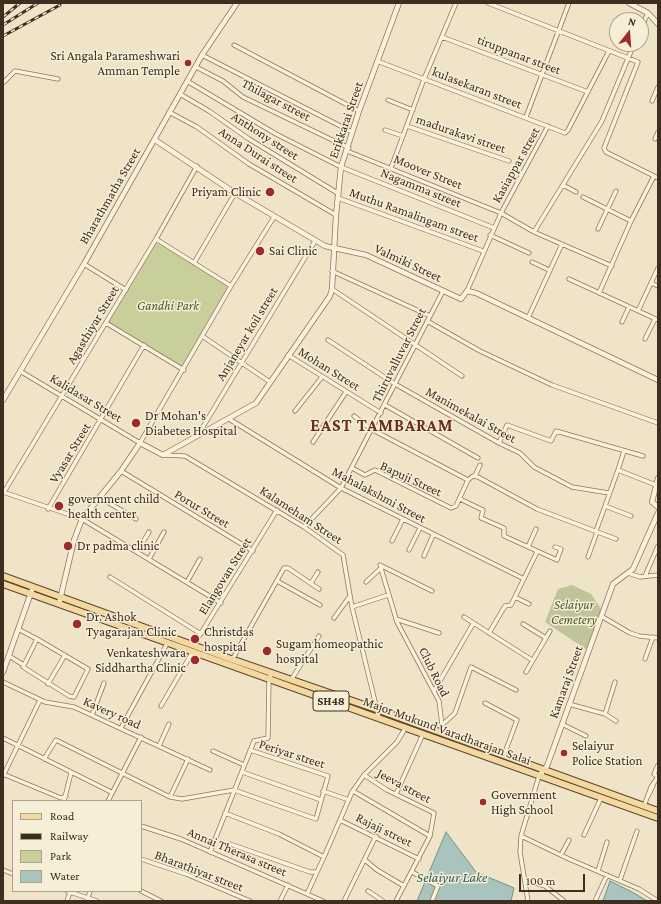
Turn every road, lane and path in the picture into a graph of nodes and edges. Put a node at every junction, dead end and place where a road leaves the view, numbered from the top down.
1 (237, 3) edge
2 (399, 3) edge
3 (456, 3) edge
4 (488, 3) edge
5 (569, 3) edge
6 (629, 3) edge
7 (646, 12) edge
8 (649, 14) edge
9 (658, 24) edge
10 (558, 31) junction
11 (442, 37) junction
12 (234, 45) dead end
13 (609, 50) joint
14 (614, 52) edge
15 (631, 52) edge
16 (202, 55) junction
17 (628, 58) junction
18 (377, 61) junction
19 (196, 67) junction
20 (543, 75) junction
21 (58, 79) dead end
22 (424, 79) junction
23 (187, 81) junction
24 (3, 83) edge
25 (658, 87) edge
26 (588, 92) junction
27 (180, 94) junction
28 (388, 100) dead end
29 (652, 100) dead end
30 (413, 110) junction
31 (359, 111) junction
32 (169, 112) junction
33 (526, 117) junction
34 (407, 126) junction
35 (548, 126) junction
36 (385, 130) dead end
37 (352, 132) junction
38 (658, 132) edge
39 (403, 136) junction
40 (654, 139) dead end
41 (155, 140) junction
42 (348, 149) junction
43 (509, 161) dead end
44 (197, 166) junction
45 (341, 166) junction
46 (392, 168) junction
47 (656, 177) edge
48 (563, 185) junction
49 (616, 191) dead end
50 (576, 192) dead end
51 (235, 193) junction
52 (338, 196) junction
53 (582, 197) dead end
54 (607, 209) junction
55 (501, 213) junction
56 (336, 215) junction
57 (274, 217) junction
58 (631, 221) junction
59 (494, 228) junction
60 (598, 229) dead end
61 (534, 232) junction
62 (490, 235) junction
63 (156, 239) junction
64 (315, 241) junction
65 (562, 244) junction
66 (336, 248) junction
67 (483, 251) junction
68 (529, 253) dead end
69 (532, 262) dead end
70 (194, 263) junction
71 (84, 264) junction
72 (612, 266) junction
73 (658, 268) edge
74 (549, 270) junction
75 (332, 271) junction
76 (569, 279) dead end
77 (651, 283) junction
78 (231, 286) junction
79 (658, 286) edge
80 (332, 289) junction
81 (126, 290) junction
82 (443, 291) junction
83 (466, 291) junction
84 (599, 293) junction
85 (629, 307) junction
86 (638, 311) junction
87 (430, 316) junction
88 (528, 318) junction
89 (656, 320) edge
90 (427, 321) junction
91 (622, 322) dead end
92 (106, 323) junction
93 (202, 336) junction
94 (646, 339) dead end
95 (328, 340) dead end
96 (417, 344) junction
97 (144, 345) junction
98 (288, 356) junction
99 (242, 362) junction
100 (184, 370) junction
101 (20, 371) junction
102 (322, 376) junction
103 (462, 376) dead end
104 (658, 380) edge
105 (270, 382) junction
106 (395, 384) junction
107 (346, 392) junction
108 (62, 396) junction
109 (3, 400) edge
110 (385, 405) junction
111 (295, 411) dead end
112 (381, 413) junction
113 (354, 416) dead end
114 (229, 419) junction
115 (101, 420) junction
116 (658, 423) edge
117 (371, 429) junction
118 (196, 437) junction
119 (313, 442) dead end
120 (499, 443) junction
121 (140, 444) junction
122 (624, 450) junction
123 (163, 455) junction
124 (643, 456) dead end
125 (478, 458) dead end
126 (480, 465) dead end
127 (352, 468) junction
128 (618, 470) junction
129 (121, 471) junction
130 (475, 476) junction
131 (468, 480) junction
132 (657, 482) edge
133 (341, 488) junction
134 (4, 492) edge
135 (609, 494) junction
136 (100, 497) junction
137 (460, 499) junction
138 (605, 506) junction
139 (658, 507) edge
140 (48, 508) junction
141 (277, 510) junction
142 (658, 513) edge
143 (631, 516) dead end
144 (82, 519) junction
145 (136, 519) dead end
146 (403, 519) junction
147 (304, 527) junction
148 (420, 528) junction
149 (536, 529) dead end
150 (596, 531) junction
151 (149, 532) dead end
152 (164, 532) dead end
153 (433, 535) junction
154 (616, 539) dead end
155 (392, 541) dead end
156 (555, 546) dead end
157 (658, 546) edge
158 (528, 548) junction
159 (408, 550) dead end
160 (253, 551) junction
161 (137, 552) junction
162 (537, 552) junction
163 (424, 556) dead end
164 (588, 557) dead end
165 (149, 559) junction
166 (200, 559) dead end
167 (380, 566) junction
168 (318, 572) dead end
169 (628, 573) junction
170 (658, 575) edge
171 (3, 576) edge
172 (645, 576) junction
173 (110, 577) dead end
174 (524, 579) junction
175 (277, 581) junction
176 (187, 582) junction
177 (366, 582) dead end
178 (311, 583) junction
179 (3, 584) edge
180 (33, 587) junction
181 (319, 589) dead end
182 (432, 591) dead end
183 (30, 594) junction
184 (388, 595) junction
185 (350, 596) junction
186 (61, 597) junction
187 (515, 597) junction
188 (221, 603) junction
189 (59, 604) junction
190 (529, 604) dead end
191 (320, 605) dead end
192 (352, 607) junction
193 (602, 616) junction
194 (464, 617) dead end
195 (334, 618) dead end
196 (397, 620) junction
197 (473, 624) junction
198 (523, 624) dead end
199 (18, 629) junction
200 (550, 631) dead end
201 (439, 633) dead end
202 (488, 633) junction
203 (201, 634) junction
204 (319, 636) dead end
205 (170, 637) junction
206 (653, 637) junction
207 (37, 638) junction
208 (546, 638) junction
209 (658, 638) edge
210 (167, 644) junction
211 (193, 646) junction
212 (191, 652) junction
213 (65, 655) junction
214 (9, 656) junction
215 (645, 659) dead end
216 (232, 660) junction
217 (532, 660) junction
218 (22, 664) junction
219 (3, 672) edge
220 (526, 672) dead end
221 (271, 673) junction
222 (269, 680) junction
223 (291, 680) junction
224 (3, 682) edge
225 (615, 682) dead end
226 (104, 683) dead end
227 (48, 684) junction
228 (516, 690) dead end
229 (434, 691) junction
230 (40, 700) junction
231 (484, 703) dead end
232 (570, 704) junction
233 (161, 706) dead end
234 (376, 709) junction
235 (605, 714) junction
236 (92, 715) junction
237 (379, 718) junction
238 (616, 721) dead end
239 (169, 724) dead end
240 (442, 724) junction
241 (562, 724) junction
242 (121, 728) junction
243 (406, 728) junction
244 (443, 733) junction
245 (423, 734) junction
246 (586, 736) dead end
247 (140, 737) junction
248 (3, 738) edge
249 (17, 745) junction
250 (159, 746) junction
251 (250, 750) junction
252 (214, 751) dead end
253 (504, 756) junction
254 (44, 759) junction
255 (188, 759) junction
256 (244, 765) junction
257 (658, 765) edge
258 (210, 770) dead end
259 (545, 771) junction
260 (242, 772) junction
261 (71, 773) junction
262 (121, 773) junction
263 (3, 775) edge
264 (364, 776) junction
265 (539, 776) junction
266 (658, 777) edge
267 (234, 790) junction
268 (324, 791) junction
269 (353, 791) junction
270 (111, 792) junction
271 (396, 794) junction
272 (66, 796) junction
273 (170, 797) junction
274 (601, 798) junction
275 (64, 800) edge
276 (108, 800) edge
277 (321, 800) junction
278 (349, 800) junction
279 (644, 806) junction
280 (658, 811) edge
281 (225, 813) junction
282 (658, 818) edge
283 (340, 820) junction
284 (142, 826) edge
285 (637, 831) dead end
286 (376, 836) junction
287 (430, 836) junction
288 (521, 836) junction
289 (584, 836) dead end
290 (569, 840) dead end
291 (607, 842) dead end
292 (230, 844) dead end
293 (210, 852) junction
294 (561, 855) junction
295 (324, 857) junction
296 (142, 859) edge
297 (419, 859) junction
298 (365, 860) junction
299 (598, 871) junction
300 (317, 872) junction
301 (412, 872) junction
302 (607, 875) junction
303 (525, 877) junction
304 (620, 880) junction
305 (288, 885) junction
306 (404, 886) junction
307 (368, 891) dead end
308 (68, 892) edge
309 (142, 892) edge
310 (307, 894) junction
311 (237, 896) junction
312 (87, 899) edge
313 (67, 901) edge
314 (97, 901) edge
315 (161, 901) edge
316 (235, 901) edge
317 (250, 901) edge
318 (280, 901) edge
319 (323, 901) edge
320 (344, 901) edge
321 (383, 901) edge
322 (396, 901) edge
323 (432, 901) edge
324 (528, 901) edge
325 (564, 901) edge
326 (595, 901) edge
327 (658, 901) edge

1 - 16 street, Bharathmatha Street
2 - 18 street, Erikkarai Street
3 - 11 street
4 - 10 street
5 - 10 street
6 - 7 street
8 - 9 street
10 - 13 street
10 - 20 street
11 - 20 street, tiruppanar street
11 - 22 street
12 - 31 street
13 - 26 street
14 - 17 street
15 - 17 street
16 - 19 street, Bharathmatha Street
16 - 37 street
17 - 47 street
17 - 48 street
18 - 22 street, kulasekaran street
18 - 31 street, Erikkarai Street
19 - 23 street, Bharathmatha Street
19 - 42 street, Thilagar street
20 - 26 street, tiruppanar street
20 - 33 street
21 - 24 street
22 - 30 street
22 - 33 street, kulasekaran street
23 - 27 street, Bharathmatha Street
23 - 45 street, Nagamma street
25 - 29 street
26 - 35 street, kulasekaran street
27 - 32 street, Bharathmatha Street
27 - 52 street, Anthony street
28 - 30 street
30 - 34 street
31 - 37 street, Erikkarai Street
32 - 41 street, Bharathmatha Street
32 - 56 street, Anna Durai street
33 - 35 street, kulasekaran street
34 - 39 street
34 - 43 street, madurakavi street
35 - 55 street, Kasiappar street
36 - 39 street
37 - 42 street, Erikkarai Street
38 - 40 street
39 - 46 street
41 - 44 street, Valmiki Street
41 - 71 street, Bharathmatha Street
42 - 45 street, Erikkarai Street
42 - 46 street, Moover Street
44 - 51 street, Valmiki Street
44 - 63 street, Agasthiyar Street
45 - 52 street, Erikkarai Street
45 - 59 street, Nagamma street
46 - 55 street, Moover Street
47 - 58 street
48 - 50 street
48 - 61 street
49 - 54 street
51 - 57 street, Valmiki Street
51 - 70 street
52 - 56 street, Erikkarai Street
52 - 67 street, Muthu Ramalingam street
53 - 54 street
54 - 58 street
54 - 60 street
55 - 59 street, Kasiappar street
55 - 61 street
56 - 66 street, Erikkarai Street
57 - 64 street, Valmiki Street
57 - 78 street
58 - 72 street
59 - 62 street, Kasiappar street
61 - 65 street
62 - 67 street, Kasiappar street
62 - 68 street
63 - 70 street
63 - 81 street, Agasthiyar Street
64 - 66 street, Valmiki Street
64 - 99 street, Anjaneyar koil street
65 - 72 street
65 - 74 street
66 - 75 street, Erikkarai Street
66 - 82 street, Valmiki Street
67 - 83 street, Kasiappar street
69 - 74 street
70 - 78 street
71 - 81 street
71 - 101 street, Bharathmatha Street
72 - 84 street
73 - 77 street
74 - 88 street
75 - 80 street, Erikkarai Street
75 - 87 street
76 - 84 street
77 - 79 street
77 - 86 street
78 - 93 street
80 - 96 street
80 - 98 street
81 - 92 street, Agasthiyar Street
82 - 83 street, Valmiki Street
82 - 87 street, Thiruvalluvar Street
83 - 88 street
84 - 85 street
85 - 86 street
85 - 91 street
86 - 89 street
87 - 90 street, Thiruvalluvar Street
88 - 104 street
89 - 94 street
90 - 96 street, Thiruvalluvar Street
90 - 116 street
92 - 97 street
92 - 108 street, Agasthiyar Street
93 - 99 street
93 - 100 street
95 - 106 street, Manimekalai Street
96 - 103 street
96 - 106 street, Thiruvalluvar Street
97 - 100 street
97 - 115 street, Vyasar Street
98 - 102 street, Mohan Street
98 - 105 street
99 - 105 street
99 - 118 street, Anjaneyar koil street
100 - 121 street
101 - 108 street, Kalidasar Street
101 - 109 street, Bharathmatha Street
102 - 107 street, Mohan Street
102 - 111 street
105 - 114 street
106 - 110 street, Thiruvalluvar Street
106 - 120 street, Manimekalai Street
107 - 112 street, Mohan Street
107 - 119 street
108 - 115 street, Kalidasar Street
108 - 134 street, Agasthiyar Street
110 - 112 street, Thiruvalluvar Street
110 - 125 street
112 - 117 street, Thiruvalluvar Street
113 - 117 street
114 - 118 street
114 - 133 street, Mahalakshmi Street
115 - 121 street, Kalidasar Street
115 - 140 street, Vyasar Street
117 - 127 street, Thiruvalluvar Street
117 - 131 street
118 - 123 street
120 - 122 street
120 - 135 street, Manimekalai Street
121 - 123 street, Kalidasar Street
121 - 129 street
122 - 124 street
122 - 128 street
123 - 141 street, Kalameham Street
126 - 130 street
127 - 133 street, Thiruvalluvar Street
127 - 137 street, Bapuji Street
128 - 132 street
128 - 135 street
129 - 136 street
129 - 160 street, Porur Street
130 - 131 street
130 - 150 street
131 - 137 street
132 - 139 street
133 - 146 street, Mahalakshmi Street
133 - 147 street, Thiruvalluvar Street
134 - 140 street
135 - 138 street
136 - 144 street
136 - 145 street
137 - 158 street
138 - 143 street
138 - 150 street
140 - 144 street
141 - 147 street, Kalameham Street
141 - 160 street, Elangovan Street
142 - 169 street, Kamaraj Street
144 - 161 street
144 - 186 street
146 - 148 street, Mahalakshmi Street
146 - 155 street
147 - 185 street, Kalameham Street
148 - 153 street, Mahalakshmi Street
148 - 159 street
149 - 158 street
150 - 154 street
150 - 164 street
151 - 161 street
152 - 165 street
153 - 163 street
153 - 174 street, Mahalakshmi Street
156 - 162 street
157 - 172 street
158 - 162 street
160 - 188 street, Elangovan Street
161 - 165 street
162 - 174 street
165 - 176 street
166 - 176 street
167 - 177 street
167 - 182 street
167 - 184 street, Club Road
168 - 178 street
169 - 172 street
169 - 193 street, Kamaraj Street
170 - 172 street
171 - 180 main road, SH48
173 - 203 street
174 - 187 street
175 - 178 street
175 - 191 street
175 - 216 street
176 - 188 street
178 - 181 street
179 - 183 main road, Major Mukund Varadharajan Salai / SH48
180 - 183 street
180 - 186 main road, SH48
183 - 189 main road, Major Mukund Varadharajan Salai / SH48
183 - 199 street
184 - 192 street
184 - 196 street, Club Road
185 - 192 street, Kalameham Street
185 - 195 street
186 - 189 street
186 - 205 main road, Major Mukund Varadharajan Salai / SH48
187 - 190 street
187 - 202 street
188 - 203 street, Elangovan Street
189 - 210 main road, Major Mukund Varadharajan Salai / SH48
192 - 234 street, Kalameham Street
193 - 206 street
193 - 232 street, Kamaraj Street
194 - 197 street
196 - 201 street
196 - 229 street, Club Road
197 - 202 street
197 - 229 street
198 - 208 street
199 - 207 street
199 - 214 street
200 - 208 street
202 - 217 street
203 - 211 street, Elangovan Street
204 - 223 street
205 - 210 street
205 - 211 main road, Major Mukund Varadharajan Salai / SH48
206 - 209 street
206 - 215 street
207 - 213 street
207 - 218 street
208 - 217 street
210 - 212 main road, Major Mukund Varadharajan Salai / SH48
210 - 242 street
211 - 212 street, Elangovan Street
211 - 216 main road, Major Mukund Varadharajan Salai / SH48
212 - 222 main road, Major Mukund Varadharajan Salai / SH48
212 - 233 street, Elangovan Street
213 - 227 street
213 - 227 street
214 - 218 street
214 - 219 street
216 - 221 main road, Major Mukund Varadharajan Salai / SH48
217 - 220 street
218 - 227 street
221 - 222 street
221 - 223 main road, Major Mukund Varadharajan Salai / SH48
222 - 237 main road, Major Mukund Varadharajan Salai / SH48
222 - 251 street
223 - 234 main road, Major Mukund Varadharajan Salai / SH48
224 - 230 street, Kavery road
225 - 235 street
226 - 236 street
228 - 240 street
229 - 240 street, Club Road
230 - 236 street, Kavery road
230 - 249 street
231 - 253 street
232 - 235 street
232 - 241 street, Kamaraj Street
234 - 237 street, Kalameham Street
234 - 244 main road, Major Mukund Varadharajan Salai / SH48
235 - 238 street
236 - 242 street, Kavery road
237 - 243 main road, Major Mukund Varadharajan Salai / SH48
239 - 250 street
240 - 244 street, Club Road
241 - 246 street
241 - 259 street, Kamaraj Street
242 - 247 street, Kavery road
243 - 245 main road, Major Mukund Varadharajan Salai / SH48
243 - 264 street
244 - 253 main road, Major Mukund Varadharajan Salai / SH48
245 - 265 main road, Major Mukund Varadharajan Salai / SH48
245 - 271 street
247 - 250 street, Kavery road
247 - 262 street
248 - 249 street
249 - 254 street
249 - 263 street
250 - 255 street, Kavery road
251 - 256 street
251 - 268 street, Periyar street
252 - 256 street
253 - 259 main road, Major Mukund Varadharajan Salai / SH48
254 - 261 street
254 - 262 street
255 - 258 street, Kavery road
255 - 273 street
256 - 260 street
257 - 266 street
259 - 265 street
259 - 279 main road, Major Mukund Varadharajan Salai / SH48
260 - 267 street
260 - 277 street
261 - 270 street
261 - 272 street
262 - 270 street
262 - 273 street
263 - 272 street
264 - 269 street
264 - 271 street, Jeeva street
265 - 274 main road, Major Mukund Varadharajan Salai / SH48
265 - 288 street
266 - 279 street
267 - 273 street
267 - 277 street
267 - 281 street
268 - 277 street
268 - 278 street
269 - 278 street
269 - 287 street
270 - 276 street
271 - 287 street, Jeeva street
272 - 275 street
274 - 282 main road, Major Mukund Varadharajan Salai / SH48
274 - 289 street
278 - 283 street
279 - 280 main road, Major Mukund Varadharajan Salai / SH48
281 - 293 street
281 - 295 street
283 - 286 street, Rajaji street
283 - 295 street
284 - 293 street, Annai Therasa street
285 - 304 street
286 - 297 street, Rajaji street
286 - 298 street
287 - 297 street, Jeeva street
288 - 294 street
288 - 303 street
290 - 294 street
291 - 299 street
292 - 300 street
293 - 305 street, Annai Therasa street
294 - 299 street
295 - 300 street
296 - 311 street, Bharathiyar street
297 - 301 street, Jeeva street
298 - 306 street
298 - 320 street
299 - 302 street
300 - 310 street
301 - 306 street, Jeeva street
301 - 323 street
302 - 304 street
302 - 326 street
303 - 324 street
303 - 325 street
304 - 327 street
305 - 310 street, Annai Therasa street
305 - 318 street
306 - 322 street, Jeeva street
307 - 321 street
308 - 312 street
308 - 313 street
309 - 315 street
310 - 319 street, Annai Therasa street
311 - 316 street
311 - 317 street, Bharathiyar street
312 - 314 street

